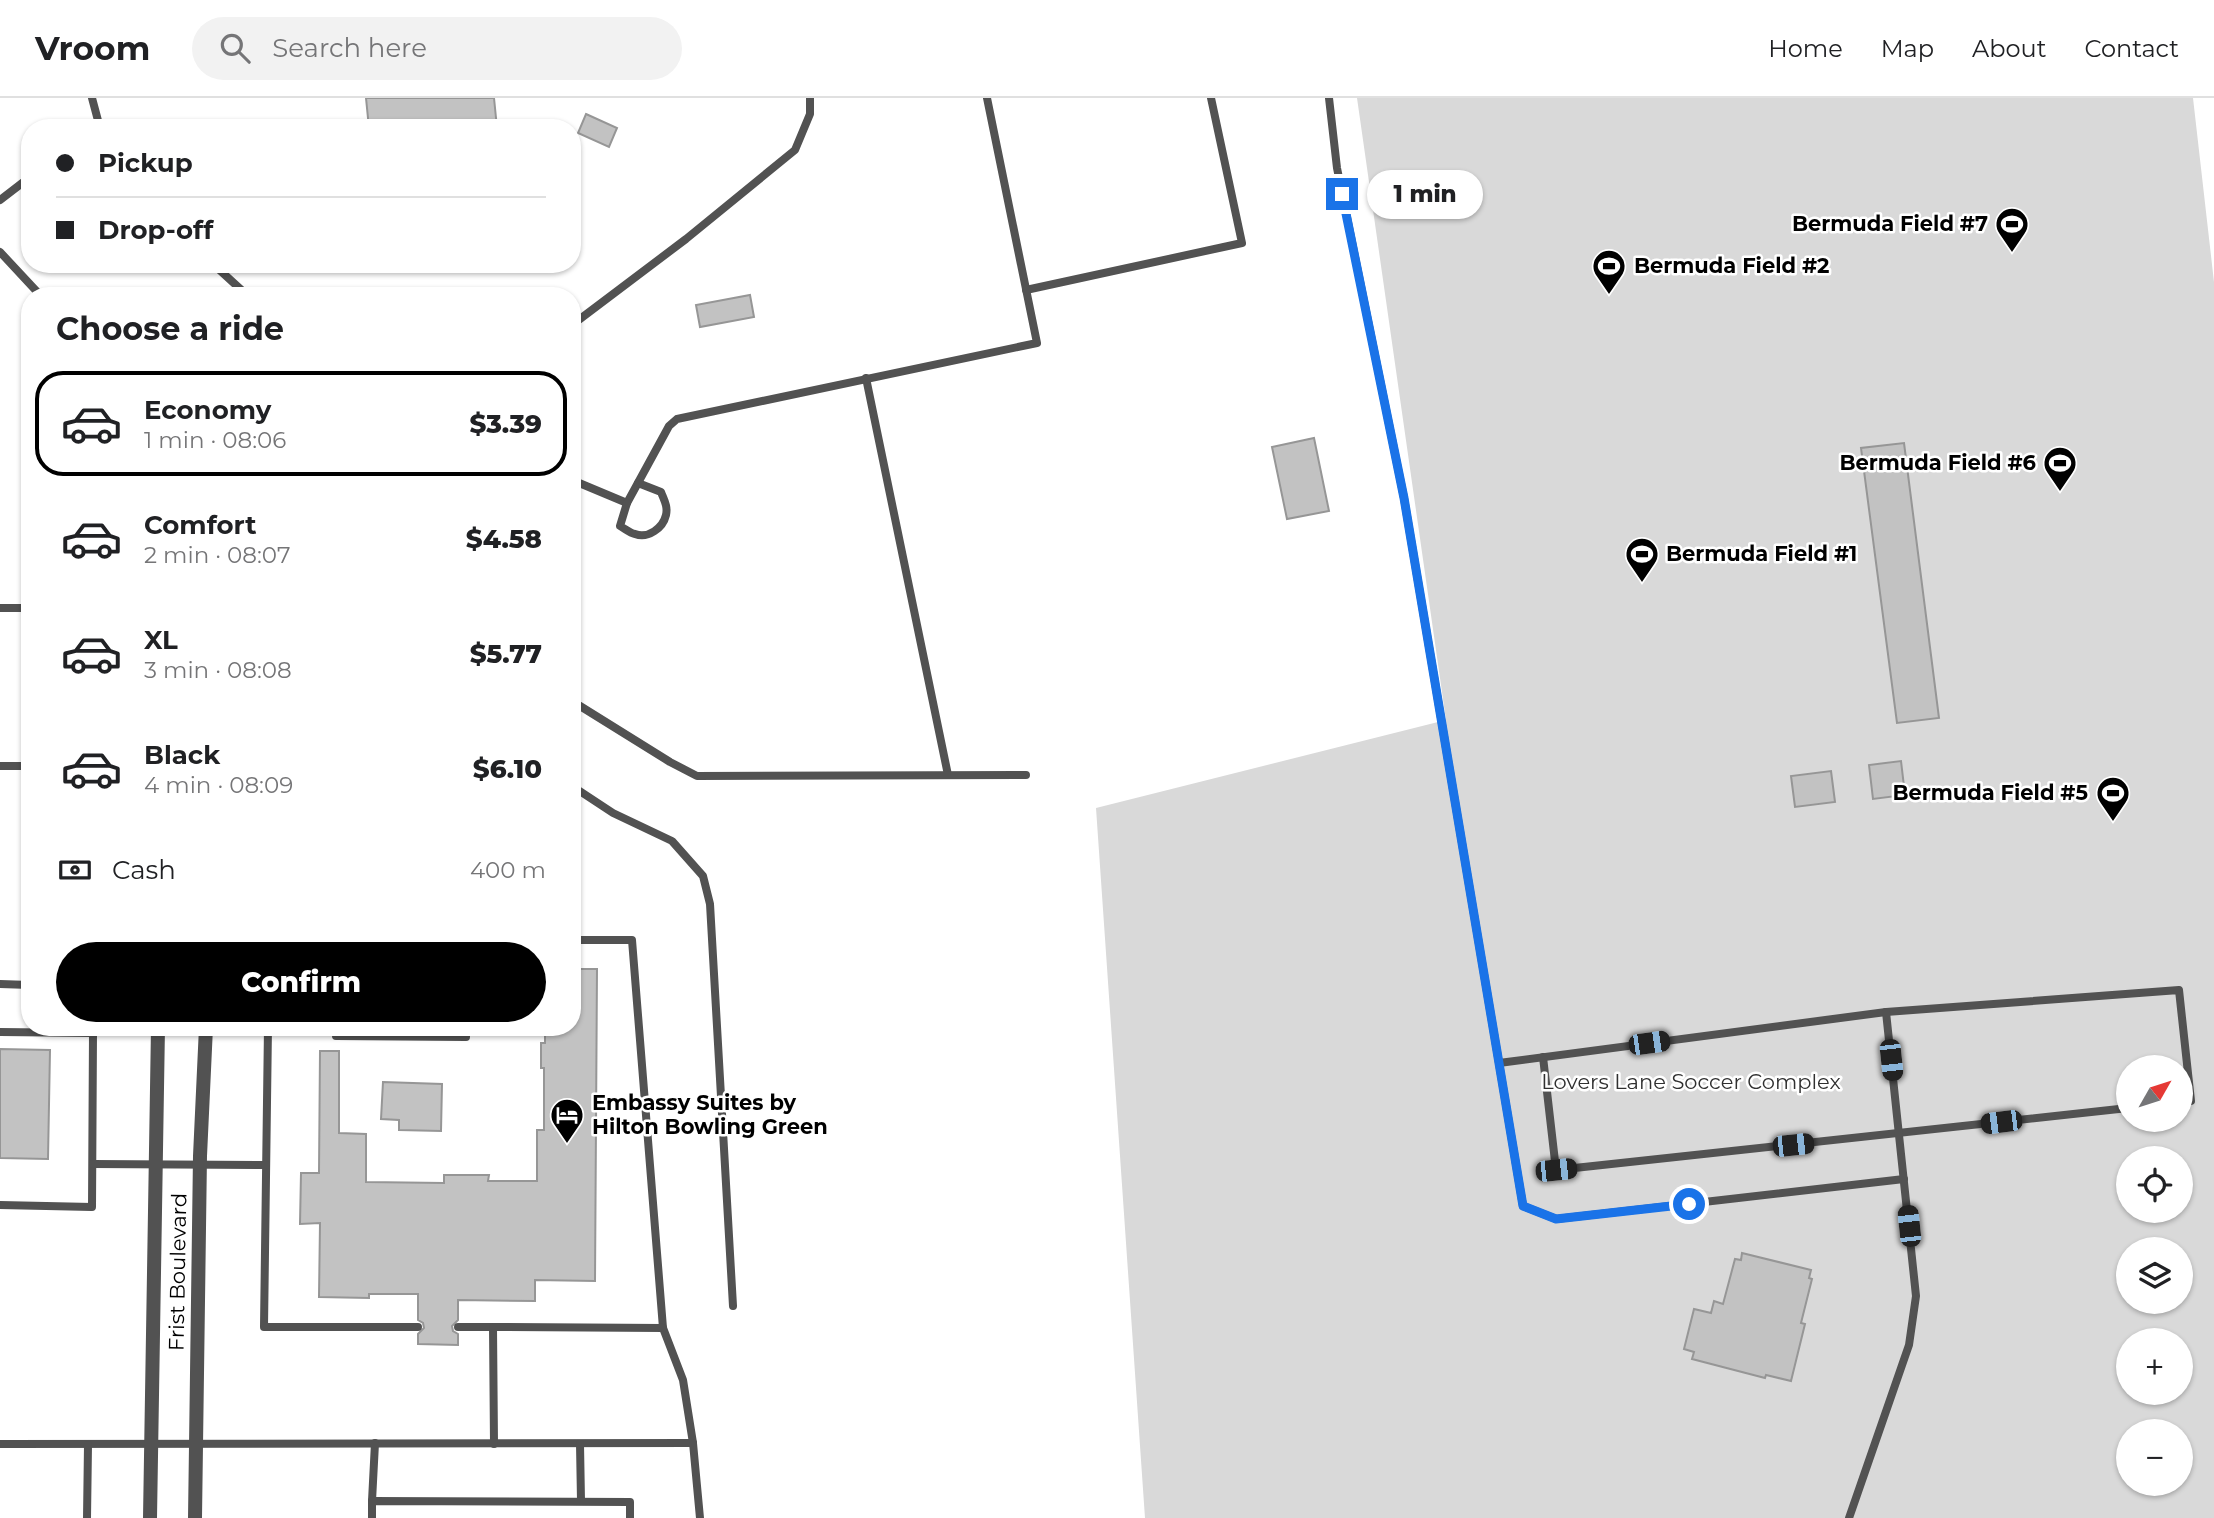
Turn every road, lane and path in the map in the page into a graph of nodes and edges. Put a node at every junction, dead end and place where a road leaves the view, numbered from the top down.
1 (92, 98) edge
2 (810, 98) edge
3 (987, 98) edge
4 (1212, 98) edge
5 (1329, 98) edge
6 (98, 119) edge
7 (21, 184) edge
8 (0, 200) edge
9 (1, 255) edge
10 (223, 273) edge
11 (32, 287) edge
12 (238, 287) edge
13 (1026, 290) junction
14 (581, 318) edge
15 (866, 379) junction
16 (638, 482) junction
17 (581, 484) edge
18 (627, 503) junction
19 (0, 608) edge
20 (21, 608) edge
21 (581, 707) edge
22 (0, 766) edge
23 (21, 766) edge
24 (948, 775) junction
25 (1026, 775) dead end
26 (581, 792) edge
27 (581, 940) edge
28 (0, 984) edge
29 (21, 985) edge
30 (1886, 1012) junction
31 (0, 1032) edge
32 (21, 1032) edge
33 (93, 1036) edge
34 (158, 1036) edge
35 (206, 1036) edge
36 (268, 1036) edge
37 (336, 1036) edge
38 (466, 1036) edge
39 (2186, 1055) edge
40 (1543, 1057) junction
41 (1499, 1063) junction
42 (2116, 1109) edge
43 (1899, 1134) junction
44 (93, 1164) junction
45 (156, 1165) junction
46 (200, 1166) junction
47 (266, 1166) junction
48 (1904, 1179) junction
49 (0, 1205) edge
50 (733, 1306) dead end
51 (418, 1327) dead end
52 (458, 1327) dead end
53 (493, 1327) junction
54 (663, 1328) junction
55 (374, 1443) junction
56 (693, 1443) junction
57 (0, 1444) edge
58 (494, 1444) junction
59 (580, 1444) junction
60 (88, 1445) junction
61 (151, 1446) junction
62 (196, 1446) junction
63 (372, 1501) junction
64 (581, 1501) junction
65 (87, 1518) edge
66 (150, 1518) edge
67 (195, 1518) edge
68 (372, 1518) edge
69 (630, 1518) edge
70 (700, 1518) edge
71 (1849, 1518) edge

1 - 6 lane
2 - 14 lane
3 - 13 lane
4 - 13 lane
5 - 41 lane
7 - 8 lane
9 - 11 lane
10 - 12 lane
13 - 15 lane
15 - 16 lane
15 - 24 lane
16 - 18 lane
16 - 18 lane
17 - 18 lane
19 - 20 lane
21 - 24 lane
22 - 23 lane
24 - 25 lane
26 - 50 lane
27 - 54 lane
28 - 29 lane
30 - 39 lane
30 - 40 lane
30 - 43 lane
31 - 32 lane
33 - 44 lane
34 - 45 street, Frist Boulevard
35 - 46 street, Frist Boulevard
36 - 47 lane
37 - 38 lane
40 - 41 lane
40 - 43 lane
41 - 48 lane
42 - 43 lane
43 - 48 lane
44 - 45 lane
44 - 49 lane
45 - 46 lane
45 - 61 street, Frist Boulevard
46 - 47 lane
46 - 62 street, Frist Boulevard
47 - 51 lane
48 - 71 lane
52 - 53 lane
53 - 54 lane
53 - 58 lane
54 - 56 lane
55 - 58 lane
55 - 62 lane
55 - 63 lane
56 - 59 lane
56 - 70 lane
57 - 60 lane
58 - 59 lane
59 - 64 lane
60 - 61 lane
60 - 65 lane
61 - 62 lane
61 - 66 street, Frist Boulevard
62 - 67 street, Frist Boulevard
63 - 64 lane
63 - 68 lane
64 - 69 lane

